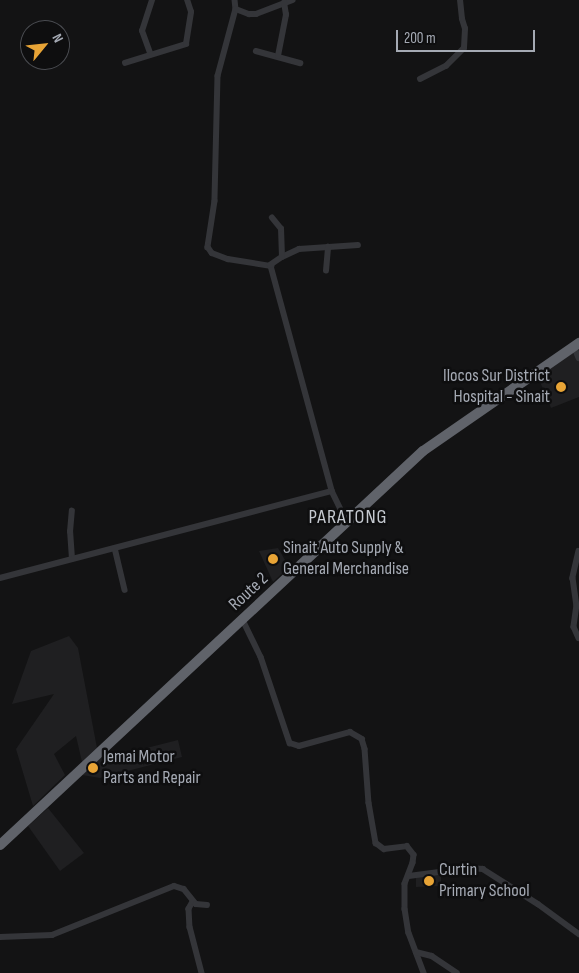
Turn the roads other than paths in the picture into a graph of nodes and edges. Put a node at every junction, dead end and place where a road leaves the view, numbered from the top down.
1 (152, 0) edge
2 (187, 0) edge
3 (236, 0) edge
4 (460, 0) edge
5 (288, 1) edge
6 (236, 9) junction
7 (256, 52) dead end
8 (150, 53) junction
9 (278, 56) junction
10 (125, 63) dead end
11 (300, 63) dead end
12 (420, 79) dead end
13 (272, 218) dead end
14 (358, 245) dead end
15 (328, 247) junction
16 (282, 257) junction
17 (270, 265) junction
18 (326, 271) dead end
19 (576, 344) edge
20 (579, 358) edge
21 (332, 491) junction
22 (72, 512) dead end
23 (347, 522) junction
24 (115, 548) junction
25 (579, 551) edge
26 (72, 559) junction
27 (0, 578) edge
28 (125, 590) dead end
29 (243, 620) junction
30 (579, 638) edge
31 (0, 845) edge
32 (409, 876) junction
33 (193, 902) junction
34 (207, 905) dead end
35 (579, 934) edge
36 (0, 937) edge
37 (416, 952) junction
38 (202, 973) edge
39 (424, 973) edge
40 (457, 973) edge

1 - 8 street
2 - 8 street
3 - 6 street
4 - 12 street
5 - 6 street
5 - 9 street
6 - 17 street
7 - 9 street
8 - 10 street
9 - 11 street
13 - 16 street
14 - 15 street
15 - 16 street
15 - 18 street
16 - 17 street
17 - 21 street
19 - 20 street
19 - 23 highway, Route 2
21 - 23 street
21 - 24 street
22 - 26 street
23 - 29 highway, Route 2
24 - 26 street
24 - 28 street
25 - 30 street
26 - 27 street
29 - 31 highway, Route 2
29 - 32 street
32 - 35 street
32 - 37 street
33 - 34 street
33 - 36 street
33 - 38 street
37 - 39 street
37 - 40 street

